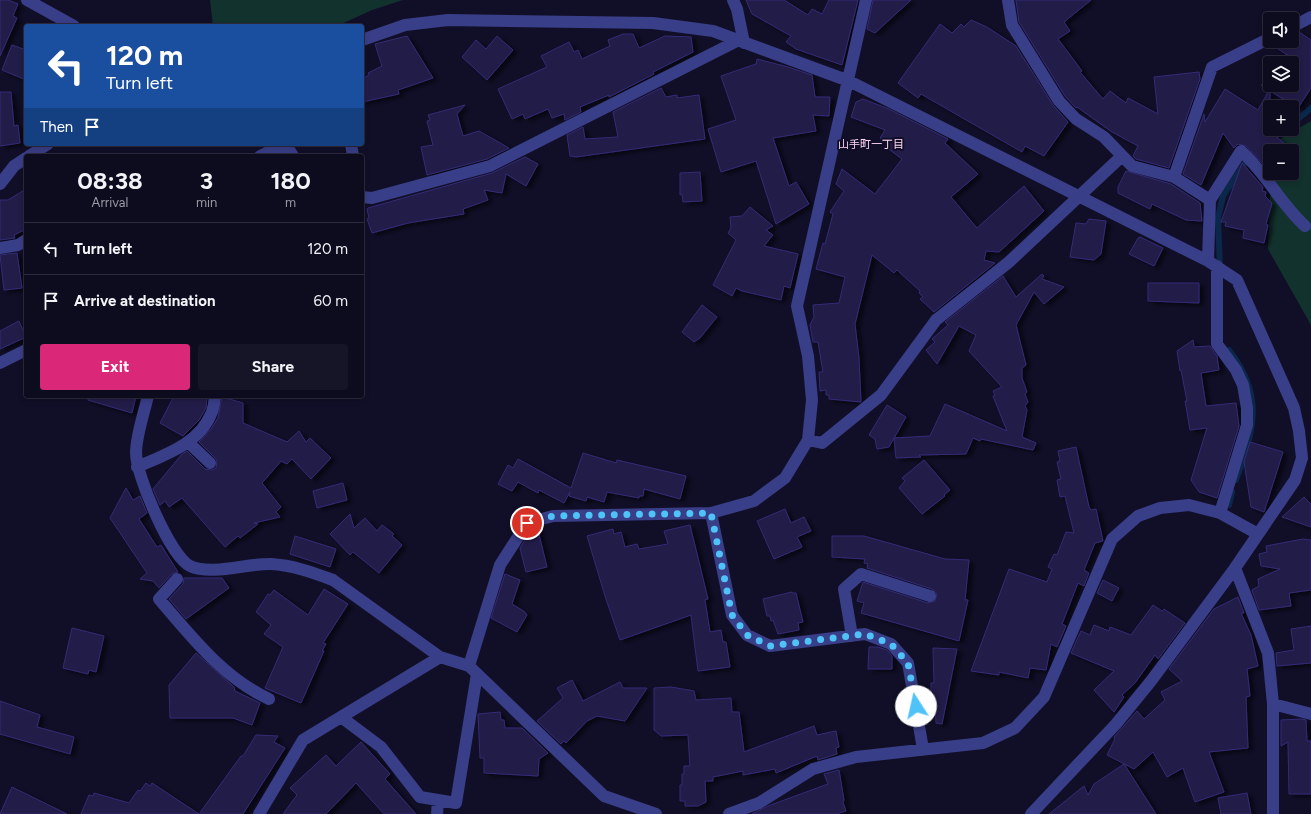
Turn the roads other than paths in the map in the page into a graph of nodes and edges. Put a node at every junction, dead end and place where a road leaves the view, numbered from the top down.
1 (27, 0) edge
2 (733, 0) edge
3 (866, 0) edge
4 (1008, 0) edge
5 (1311, 17) edge
6 (1299, 23) edge
7 (70, 24) edge
8 (364, 39) edge
9 (741, 42) junction
10 (1263, 42) edge
11 (849, 81) junction
12 (45, 146) edge
13 (32, 154) edge
14 (264, 154) edge
15 (291, 154) edge
16 (1122, 156) junction
17 (24, 159) edge
18 (1174, 177) junction
19 (0, 184) edge
20 (1080, 196) junction
21 (364, 197) edge
22 (1210, 200) junction
23 (1305, 226) dead end
24 (24, 241) edge
25 (0, 248) edge
26 (1212, 263) junction
27 (24, 351) edge
28 (0, 363) edge
29 (148, 398) edge
30 (215, 398) edge
31 (808, 440) junction
32 (189, 443) junction
33 (210, 463) dead end
34 (138, 467) junction
35 (711, 513) junction
36 (1220, 513) junction
37 (1258, 534) junction
38 (1235, 568) junction
39 (183, 572) junction
40 (930, 596) dead end
41 (852, 636) junction
42 (440, 656) junction
43 (473, 670) junction
44 (269, 699) dead end
45 (1273, 704) junction
46 (1311, 714) edge
47 (341, 717) junction
48 (923, 749) junction
49 (438, 800) junction
50 (259, 814) edge
51 (437, 814) edge
52 (656, 814) edge
53 (730, 814) edge
54 (1031, 814) edge
55 (1273, 814) edge

1 - 7 street
2 - 9 street
3 - 11 street
4 - 16 street
5 - 6 street
8 - 9 street
9 - 11 street
9 - 21 street
10 - 18 street
11 - 20 street
11 - 31 street
12 - 13 street
14 - 15 street
16 - 18 street
16 - 20 street
17 - 19 street
18 - 22 street
20 - 26 street
20 - 31 street
22 - 23 street
22 - 26 street
24 - 25 street
26 - 36 street
26 - 37 street
27 - 28 street
29 - 34 street
30 - 32 street
31 - 35 street
32 - 33 street
32 - 34 street
34 - 39 street
35 - 41 street
35 - 43 street
36 - 37 street
36 - 48 street
37 - 38 street
38 - 45 street
38 - 54 street
39 - 42 street
39 - 44 street
40 - 41 street
41 - 48 street
42 - 43 street
42 - 47 street
43 - 49 street
43 - 52 street
45 - 46 street
45 - 55 street
47 - 49 street
47 - 50 street
48 - 53 street
49 - 51 street

